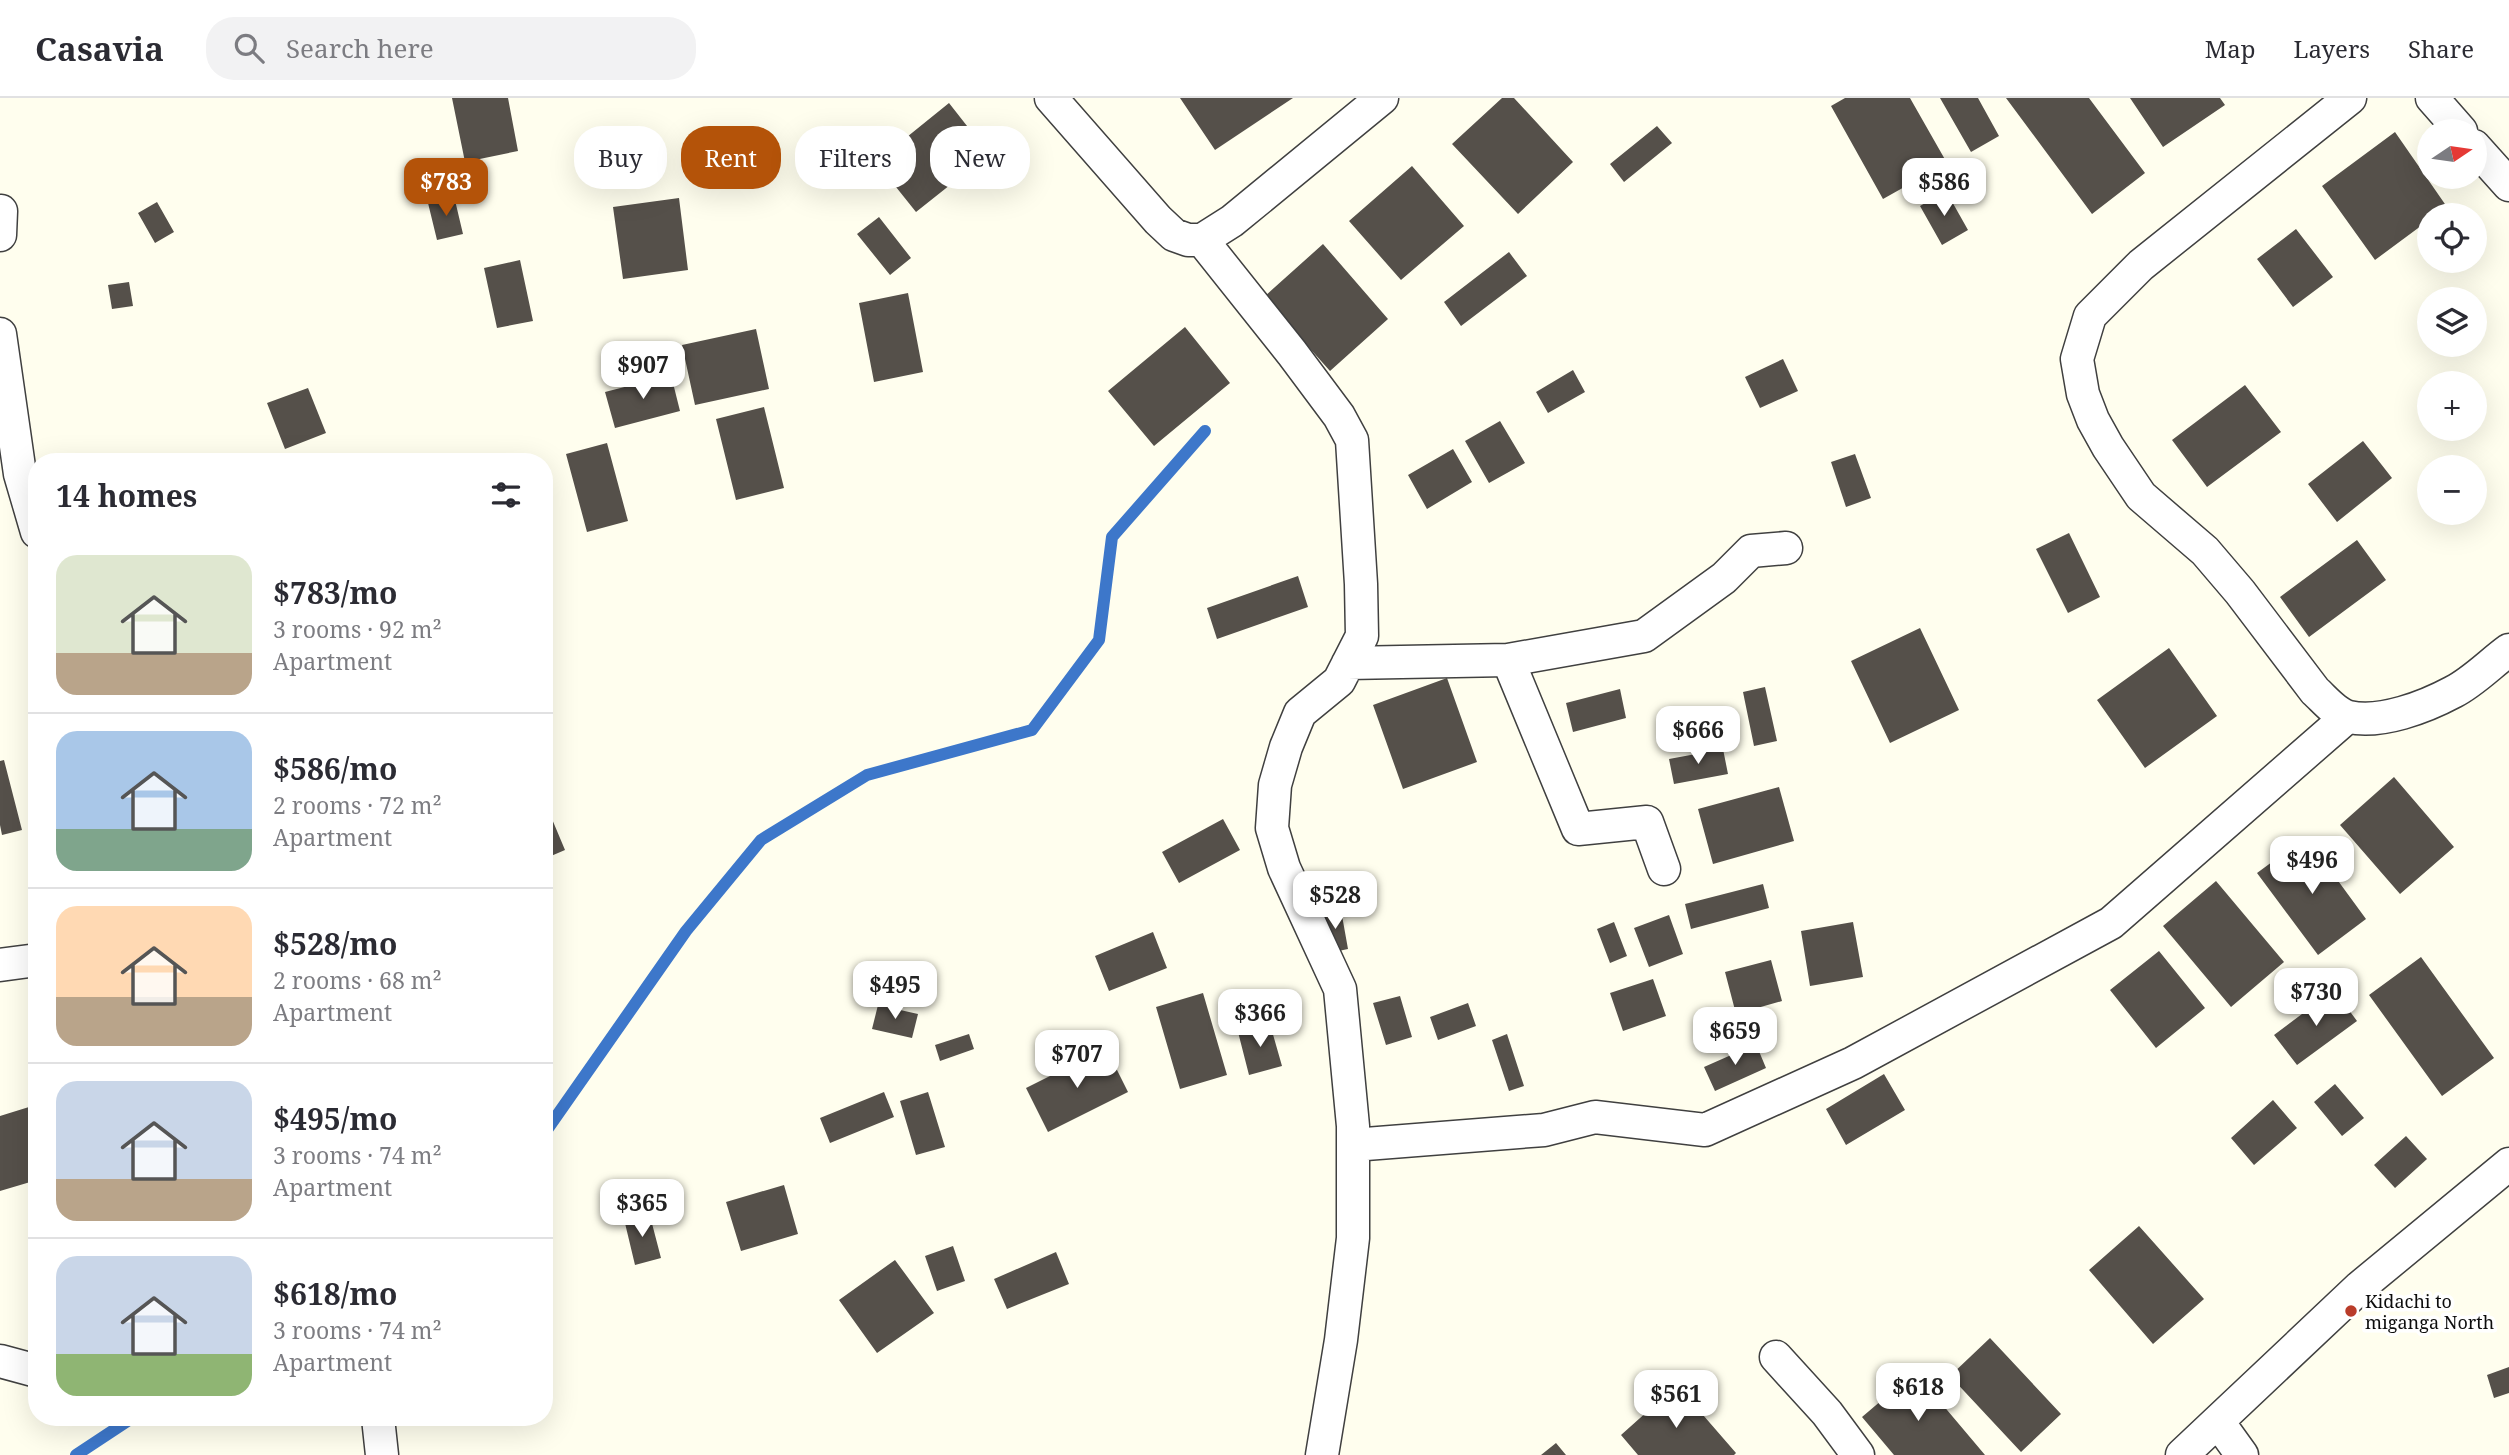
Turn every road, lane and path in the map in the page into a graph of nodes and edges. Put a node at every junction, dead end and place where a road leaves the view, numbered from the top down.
1 (1051, 98) edge
2 (1382, 98) edge
3 (2350, 98) edge
4 (2432, 98) edge
5 (2450, 119) edge
6 (2487, 161) edge
7 (2509, 186) edge
8 (1202, 240) junction
9 (0, 334) edge
10 (28, 501) edge
11 (1786, 548) dead end
12 (2509, 650) edge
13 (1508, 660) junction
14 (1348, 663) junction
15 (2347, 717) junction
16 (1664, 869) dead end
17 (28, 961) edge
18 (0, 965) edge
19 (1353, 1145) junction
20 (2509, 1164) edge
21 (1776, 1357) dead end
22 (0, 1361) edge
23 (28, 1369) edge
24 (2219, 1423) junction
25 (379, 1426) edge
26 (382, 1455) edge
27 (1322, 1455) edge
28 (1858, 1455) edge
29 (2182, 1455) edge
30 (2242, 1455) edge

1 - 8 street
2 - 8 street
3 - 15 street
4 - 5 street
6 - 7 street
8 - 14 street
9 - 10 street
11 - 13 street
12 - 15 street
13 - 14 street
13 - 16 street
14 - 19 street
15 - 19 street
17 - 18 street
19 - 27 street
20 - 24 street
21 - 28 street
22 - 23 street
24 - 29 street
24 - 30 street
25 - 26 street

